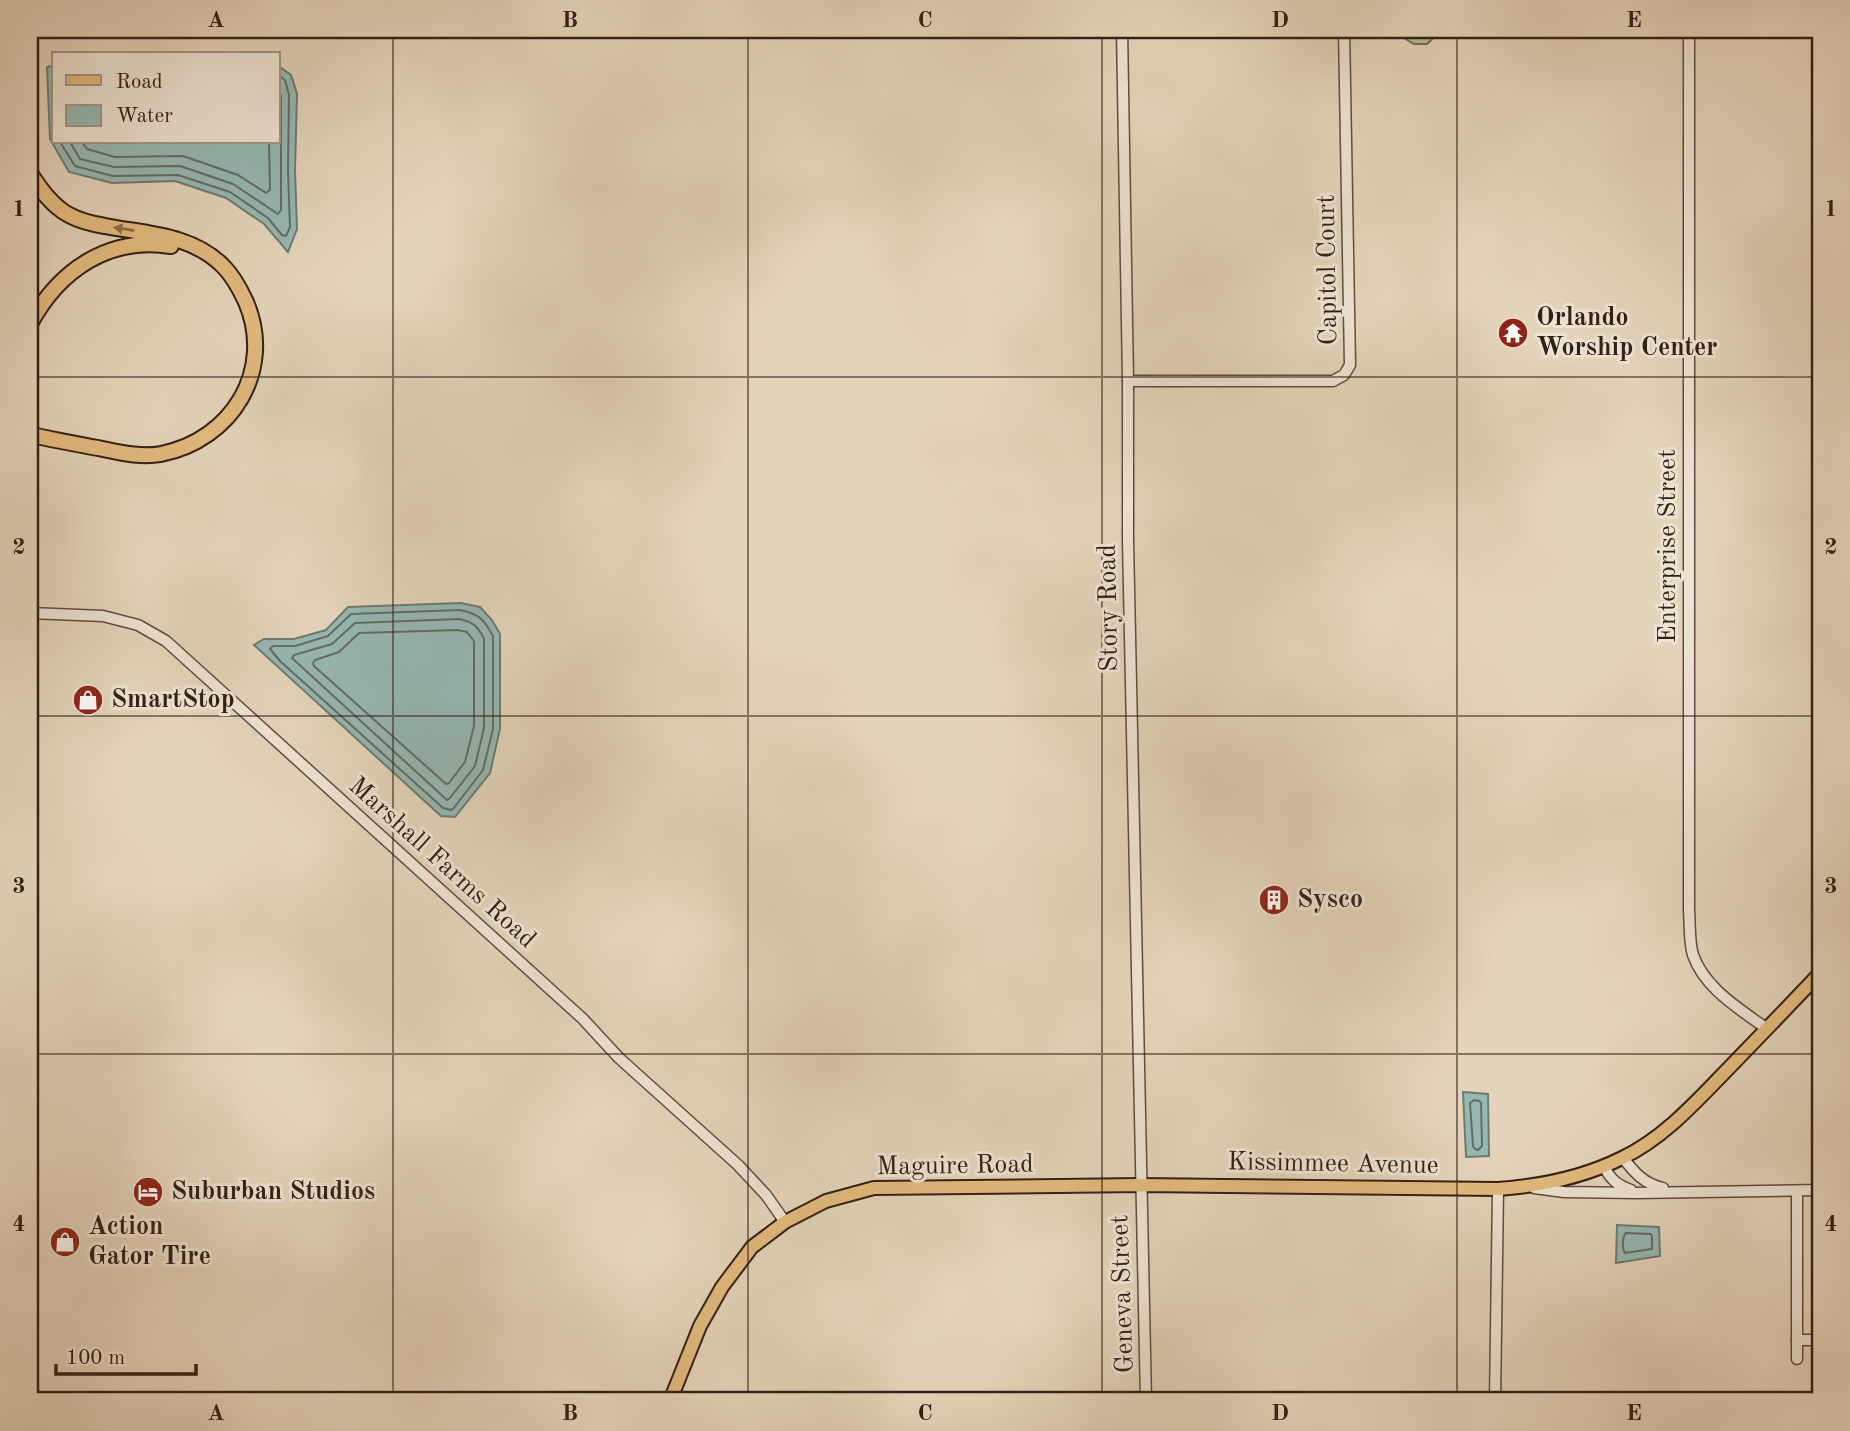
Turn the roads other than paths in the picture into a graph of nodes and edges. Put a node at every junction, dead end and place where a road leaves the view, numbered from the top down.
1 (1122, 30) edge
2 (1344, 30) edge
3 (1689, 30) edge
4 (30, 173) edge
5 (30, 324) edge
6 (1128, 381) junction
7 (30, 426) edge
8 (30, 435) edge
9 (30, 613) edge
10 (1820, 974) edge
11 (1768, 1029) junction
12 (1623, 1158) junction
13 (1604, 1166) junction
14 (1141, 1185) junction
15 (1525, 1187) junction
16 (1498, 1189) junction
17 (1820, 1190) edge
18 (1673, 1191) junction
19 (1797, 1191) junction
20 (1637, 1192) junction
21 (785, 1222) junction
22 (1797, 1340) junction
23 (1820, 1340) edge
24 (1797, 1359) dead end
25 (670, 1401) edge
26 (1146, 1401) edge
27 (1495, 1401) edge

1 - 6 street, Story Road
2 - 6 street, Capitol Court
3 - 11 street, Enterprise Street
8 -> 4 highway
5 - 7 highway
6 - 14 street, Story Road
9 - 21 street, Marshall Farms Road
10 - 11 main road
11 - 12 main road
12 - 13 main road, Kissimmee Avenue
12 - 18 street, Kissimmee Avenue
13 - 15 main road, Kissimmee Avenue
13 - 20 street
14 - 16 main road, Kissimmee Avenue
14 - 21 main road, Maguire Road
14 - 26 street, Geneva Street
15 - 16 main road, Kissimmee Avenue
15 - 20 street, Kissimmee Avenue
16 - 27 street
17 - 19 street, Kissimmee Avenue
18 - 19 street, Kissimmee Avenue
18 - 20 street, Kissimmee Avenue
19 - 22 street
21 - 25 main road, Maguire Road
22 - 23 street
22 - 24 street

